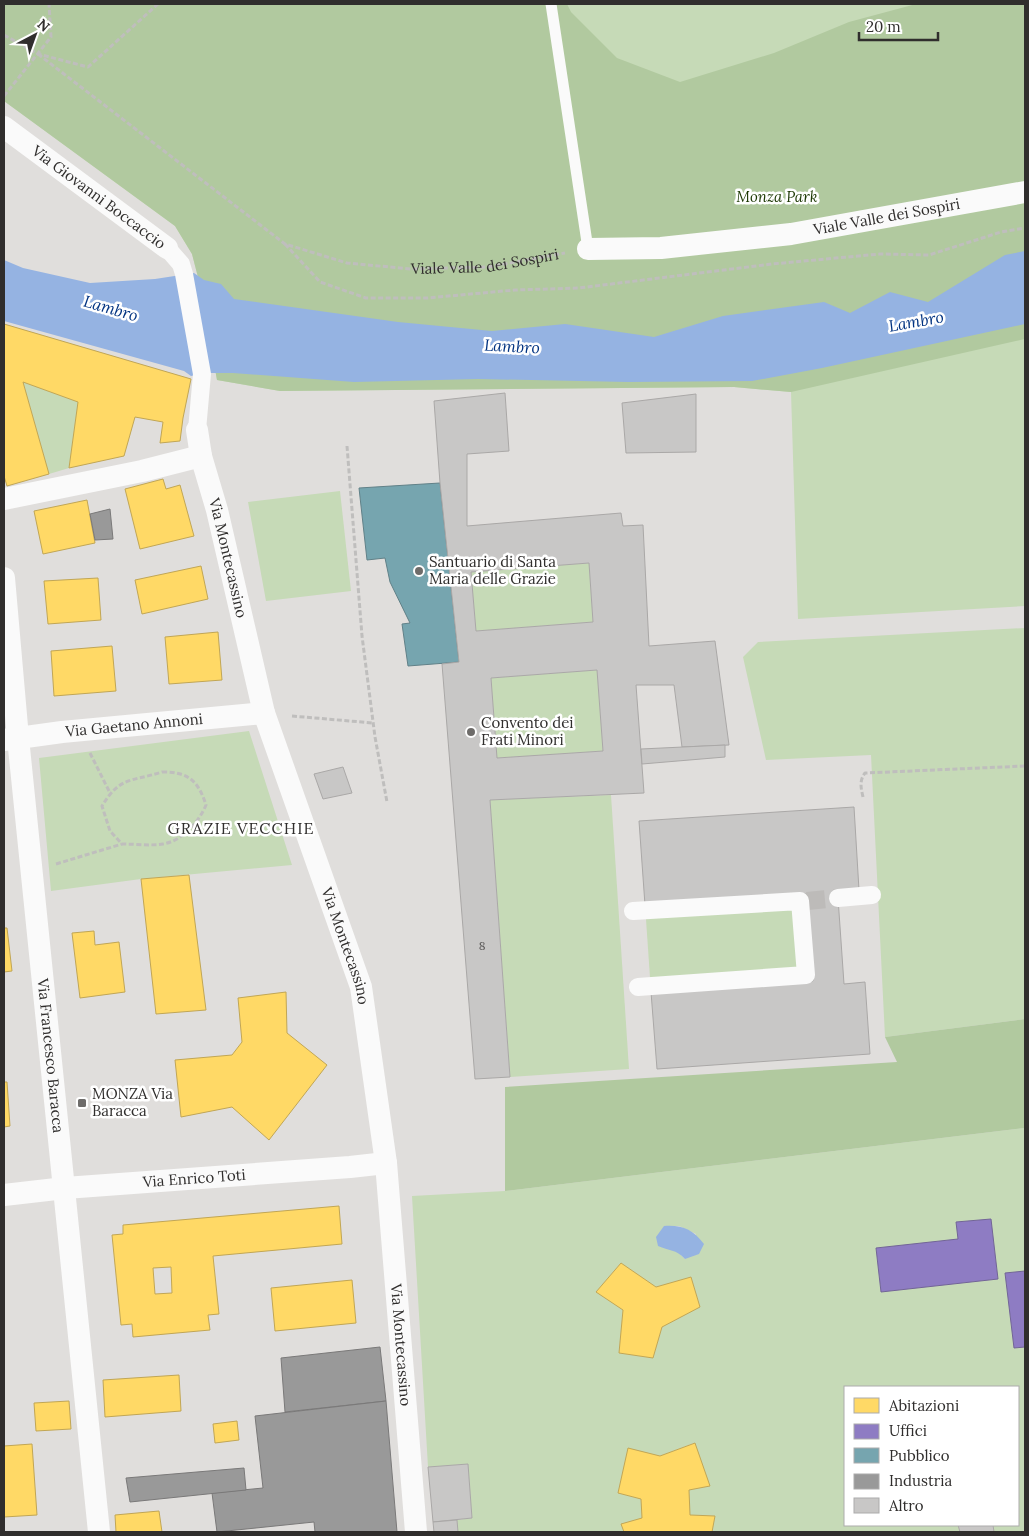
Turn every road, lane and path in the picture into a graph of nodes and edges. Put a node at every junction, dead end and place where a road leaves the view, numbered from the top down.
1 (49, 4) edge
2 (158, 4) edge
3 (551, 4) edge
4 (4, 35) edge
5 (38, 54) junction
6 (4, 96) edge
7 (4, 127) edge
8 (1025, 192) edge
9 (166, 248) joint
10 (588, 249) junction
11 (184, 274) joint
12 (197, 430) joint
13 (347, 446) dead end
14 (201, 456) junction
15 (4, 499) edge
16 (4, 578) edge
17 (264, 713) junction
18 (373, 723) junction
19 (83, 730) junction
20 (11, 739) edge
21 (1025, 766) edge
22 (110, 793) junction
23 (863, 797) dead end
24 (387, 802) dead end
25 (122, 844) junction
26 (32, 870) junction
27 (872, 895) dead end
28 (838, 898) tunnel mouth
29 (633, 911) dead end
30 (638, 987) dead end
31 (386, 1163) junction
32 (65, 1188) junction
33 (4, 1196) edge
34 (100, 1532) edge
35 (416, 1532) edge

1 - 5 path
2 - 5 path
3 - 10 lane
4 - 5 path
5 - 6 path
5 - 10 path, Viale Valle dei Sospiri
7 - 9 street, Via Giovanni Boccaccio
8 - 10 street, Viale Valle dei Sospiri
9 - 11 street, Via Giovanni Boccaccio
11 - 12 street, Via Montecassino
12 - 14 street, Via Montecassino
13 - 18 path
14 - 15 street
14 - 17 street, Via Montecassino
16 - 20 street, Via Francesco Baracca
17 - 18 path
17 - 19 street, Via Gaetano Annoni
17 - 31 street, Via Montecassino
18 - 24 path
19 - 20 street, Via Gaetano Annoni
19 - 22 path
20 - 26 street, Via Francesco Baracca
21 - 23 path
22 - 25 path
22 - 25 path
25 - 26 path
26 - 32 street, Via Francesco Baracca
27 - 28 street
29 - 30 street
31 - 32 street, Via Enrico Toti
31 - 35 street, Via Montecassino
32 - 33 street, Via Enrico Toti
32 - 34 street, Via Francesco Baracca

